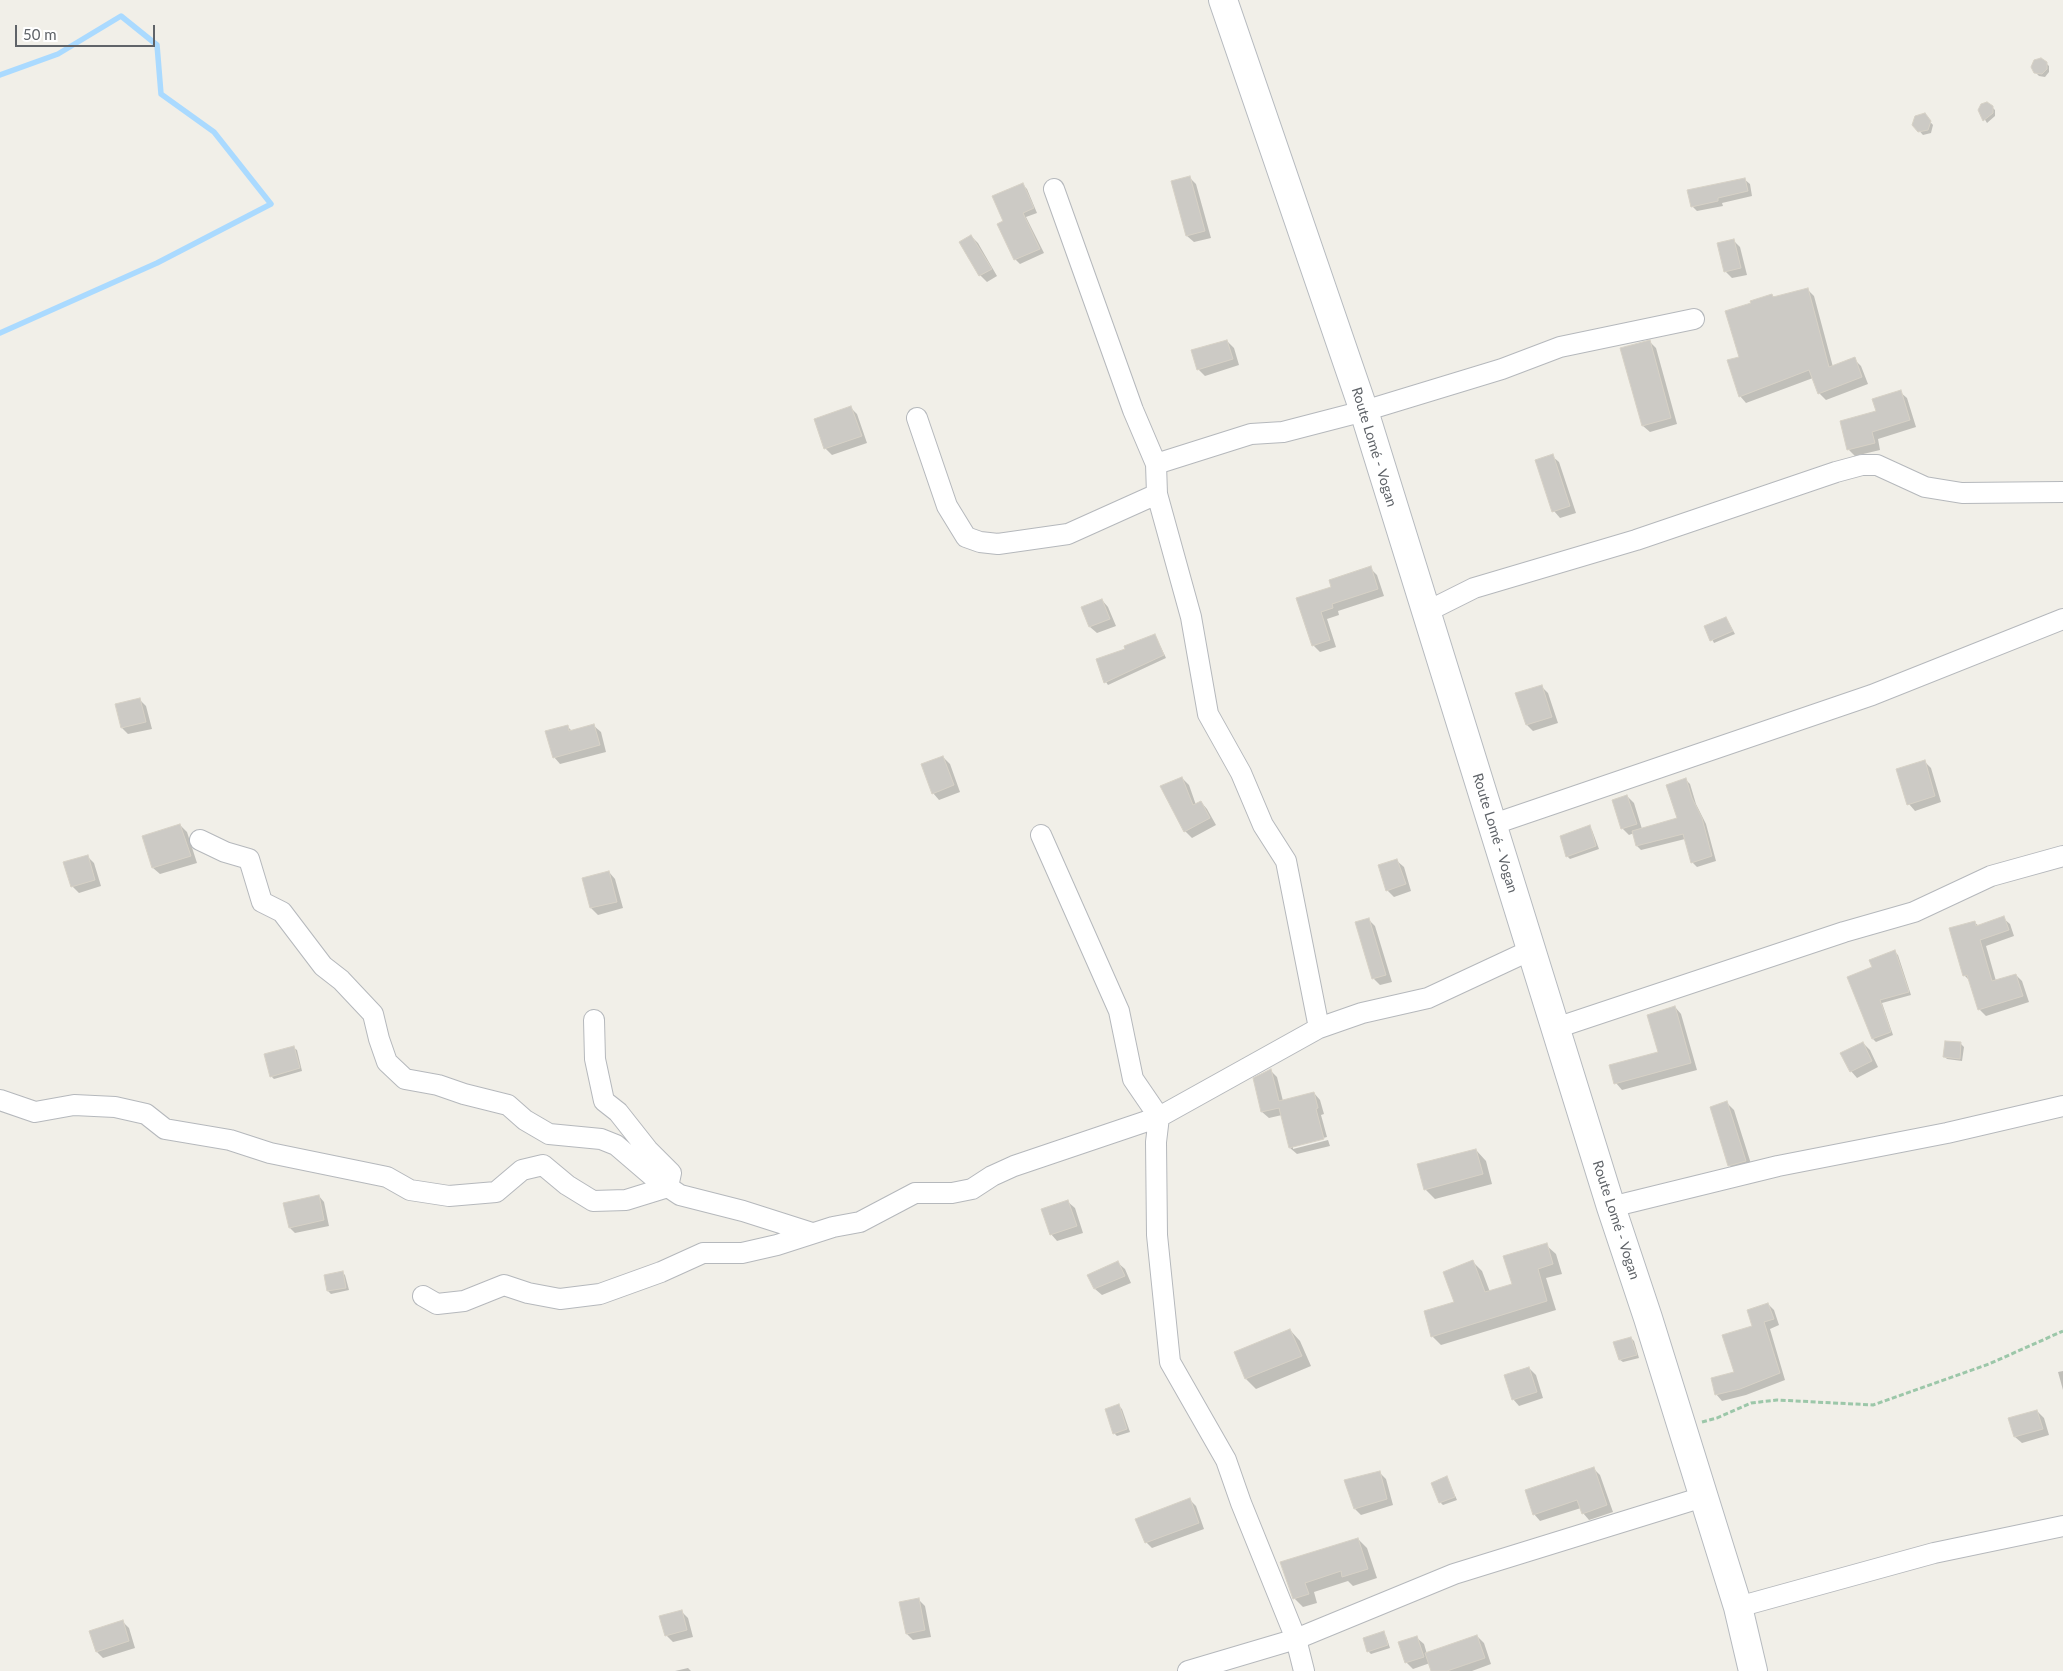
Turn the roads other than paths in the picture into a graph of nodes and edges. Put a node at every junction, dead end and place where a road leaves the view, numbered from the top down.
1 (1223, 0) edge
2 (1054, 189) dead end
3 (1694, 319) dead end
4 (1364, 411) junction
5 (917, 418) dead end
6 (1156, 464) junction
7 (2063, 492) edge
8 (1157, 494) junction
9 (1426, 612) junction
10 (2063, 619) edge
11 (1492, 825) junction
12 (1041, 835) dead end
13 (200, 840) dead end
14 (2063, 856) edge
15 (1531, 950) junction
16 (594, 1020) dead end
17 (1319, 1028) junction
18 (1556, 1028) junction
19 (0, 1100) edge
20 (2063, 1106) edge
21 (1159, 1118) junction
22 (668, 1187) junction
23 (1611, 1207) junction
24 (812, 1233) junction
25 (423, 1296) dead end
26 (1703, 1497) junction
27 (2063, 1526) edge
28 (1738, 1607) junction
29 (1296, 1639) junction
30 (1188, 1671) edge
31 (1304, 1671) edge
32 (1753, 1671) edge

1 - 4 main road, Route Lomé - Vogan
2 - 6 street
3 - 4 street
4 - 6 street
4 - 9 main road, Route Lomé - Vogan
5 - 8 street
6 - 8 street
7 - 9 street
8 - 17 street
9 - 11 main road, Route Lomé - Vogan
10 - 11 street
11 - 15 main road, Route Lomé - Vogan
12 - 21 street
13 - 22 street
14 - 18 street
15 - 17 street
15 - 18 main road, Route Lomé - Vogan
16 - 22 street
17 - 21 street
18 - 23 main road, Route Lomé - Vogan
19 - 22 street
20 - 23 street
21 - 24 street
21 - 29 street
22 - 24 street
23 - 26 main road, Route Lomé - Vogan
24 - 25 street
26 - 28 main road, Route Lomé - Vogan
26 - 29 street
27 - 28 street
28 - 32 main road, Route Lomé - Vogan
29 - 30 street
29 - 31 street

